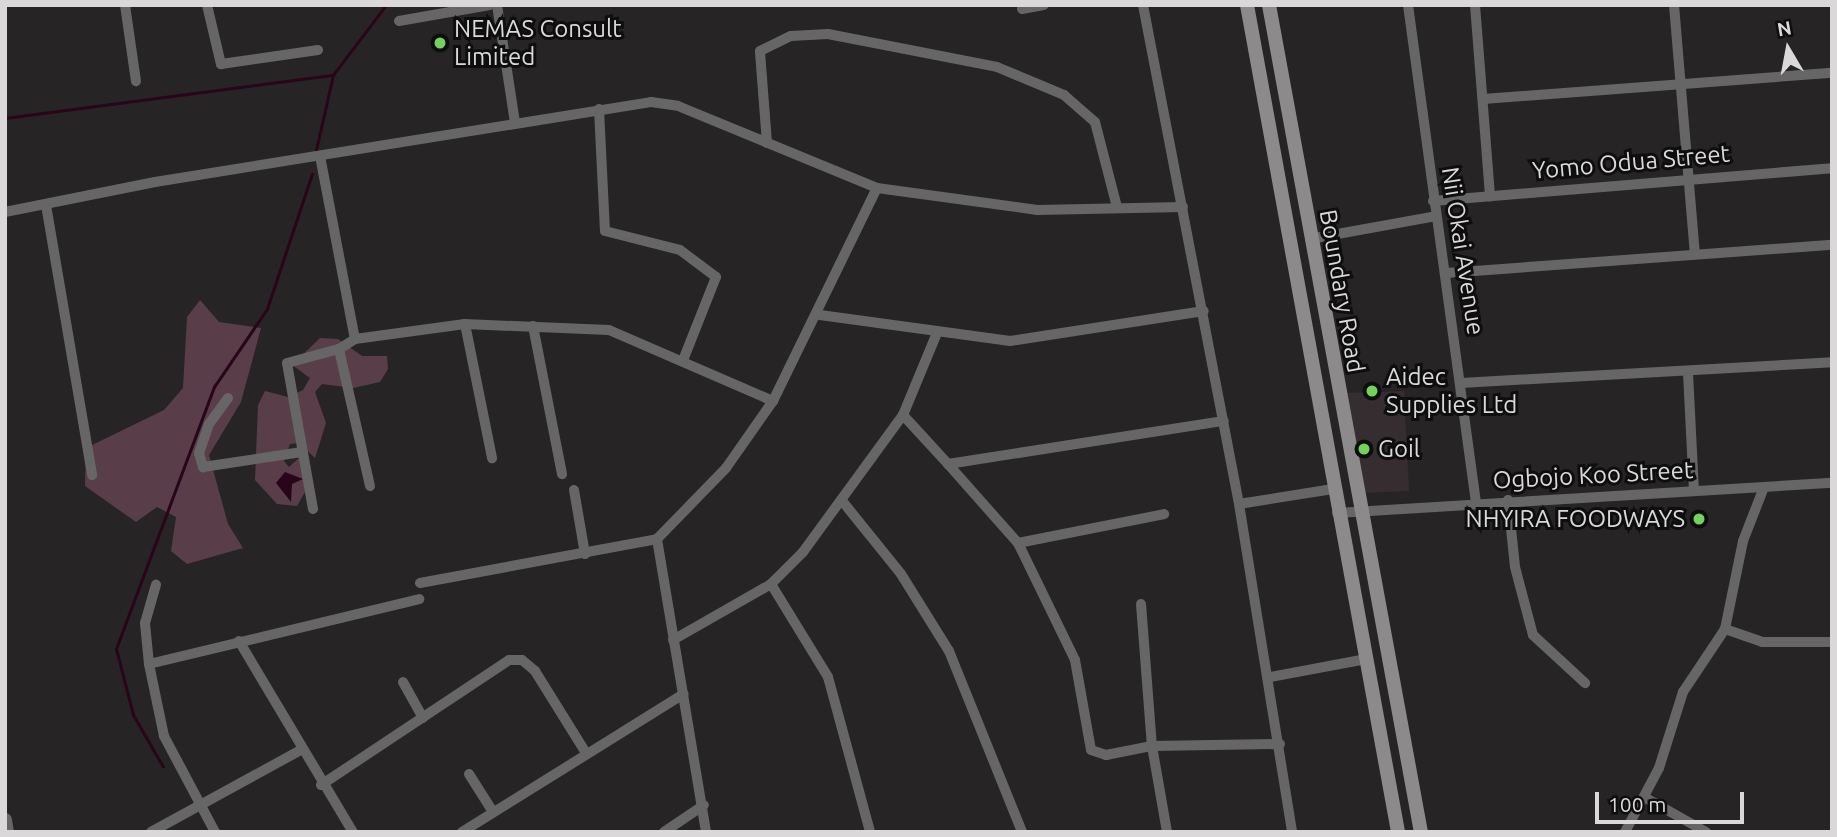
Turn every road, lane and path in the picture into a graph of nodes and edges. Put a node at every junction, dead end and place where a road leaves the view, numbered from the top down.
1 (125, 5) edge
2 (207, 5) edge
3 (490, 5) edge
4 (497, 5) edge
5 (1044, 5) edge
6 (1143, 5) edge
7 (1247, 5) edge
8 (1269, 5) edge
9 (1408, 5) edge
10 (1475, 5) edge
11 (1674, 5) edge
12 (1023, 9) dead end
13 (399, 21) dead end
14 (318, 50) dead end
15 (1832, 73) edge
16 (136, 81) dead end
17 (1684, 82) junction
18 (1483, 99) junction
19 (599, 109) junction
20 (515, 123) junction
21 (767, 143) junction
22 (320, 156) junction
23 (1832, 168) edge
24 (1689, 176) junction
25 (877, 188) junction
26 (1490, 196) junction
27 (1433, 201) junction
28 (46, 205) junction
29 (1183, 206) junction
30 (1117, 207) junction
31 (5, 212) edge
32 (1436, 216) junction
33 (1310, 239) junction
34 (1832, 245) edge
35 (1695, 254) junction
36 (1447, 273) junction
37 (1204, 311) junction
38 (820, 315) junction
39 (465, 324) junction
40 (533, 326) junction
41 (937, 333) junction
42 (355, 339) junction
43 (339, 349) junction
44 (684, 358) junction
45 (1832, 362) edge
46 (1688, 373) junction
47 (1461, 383) junction
48 (228, 398) dead end
49 (773, 401) junction
50 (903, 415) junction
51 (1224, 421) junction
52 (302, 452) junction
53 (492, 458) dead end
54 (948, 464) junction
55 (562, 474) dead end
56 (92, 475) dead end
57 (1832, 483) edge
58 (370, 486) dead end
59 (1764, 486) junction
60 (1333, 489) junction
61 (574, 490) dead end
62 (1694, 490) junction
63 (1508, 500) junction
64 (843, 502) junction
65 (1476, 503) junction
66 (1239, 504) junction
67 (313, 509) dead end
68 (1358, 511) junction
69 (1337, 513) junction
70 (1164, 514) dead end
71 (657, 540) junction
72 (1018, 543) junction
73 (585, 554) junction
74 (420, 583) dead end
75 (771, 584) junction
76 (156, 585) dead end
77 (419, 599) dead end
78 (1141, 604) dead end
79 (1725, 629) junction
80 (673, 640) junction
81 (239, 641) junction
82 (1832, 642) edge
83 (1366, 659) junction
84 (149, 664) junction
85 (1269, 677) junction
86 (403, 682) dead end
87 (1585, 683) dead end
88 (684, 694) junction
89 (423, 718) junction
90 (1280, 744) junction
91 (1152, 746) junction
92 (301, 751) junction
93 (586, 753) junction
94 (469, 774) dead end
95 (321, 785) junction
96 (1646, 798) junction
97 (704, 805) junction
98 (197, 806) junction
99 (494, 812) junction
100 (5, 820) edge
101 (7, 832) edge
102 (151, 832) edge
103 (215, 832) edge
104 (353, 832) edge
105 (462, 832) edge
106 (664, 832) edge
107 (706, 832) edge
108 (870, 832) edge
109 (1022, 832) edge
110 (1167, 832) edge
111 (1292, 832) edge
112 (1398, 832) edge
113 (1421, 832) edge
114 (1625, 832) edge
115 (1706, 832) edge

1 - 16 street
2 - 14 street
3 - 13 street
4 - 20 street
5 - 12 street
6 - 29 street
7 - 60 main road, Boundary Road
8 - 33 main road, Boundary Road
9 - 27 street, Nii Okai Avenue
10 - 18 street
11 - 17 street
15 - 17 street
17 - 18 street
17 - 24 street
18 - 26 street
19 - 20 street
19 - 21 street
19 - 44 street
20 - 22 street
21 - 25 street
21 - 30 street
22 - 28 street
22 - 42 street
23 - 24 street, Yomo Odua Street
24 - 26 street, Yomo Odua Street
24 - 35 street
25 - 30 street
25 - 38 street
26 - 27 street, Yomo Odua Street
27 - 32 street, Nii Okai Avenue
28 - 31 street
28 - 56 street
29 - 30 street
29 - 37 street
32 - 33 street
32 - 36 street, Nii Okai Avenue
33 - 68 main road, Boundary Road
34 - 35 street
35 - 36 street
36 - 47 street, Nii Okai Avenue
37 - 41 street
37 - 51 street
38 - 41 street
38 - 49 street
39 - 40 street
39 - 42 street
39 - 53 street
40 - 44 street
40 - 55 street
41 - 50 street
42 - 43 street
43 - 52 street
43 - 58 street
44 - 49 street
45 - 46 street
46 - 47 street
46 - 62 street
47 - 65 street, Nii Okai Avenue
48 - 52 street
49 - 71 street
50 - 54 street
50 - 64 street
51 - 54 street
51 - 66 street
52 - 67 street
54 - 72 street
57 - 59 street, Ogbojo Koo Street
59 - 62 street, Ogbojo Koo Street
59 - 79 street
60 - 66 street
60 - 69 main road, Boundary Road
61 - 73 street
62 - 63 street, Ogbojo Koo Street
63 - 65 street, Ogbojo Koo Street
63 - 87 street
64 - 75 street
64 - 109 street
65 - 68 street, Ogbojo Koo Street
66 - 85 street
68 - 69 street, Ogbojo Koo Street
68 - 113 main road, Boundary Road
69 - 83 main road, Boundary Road
70 - 72 street
71 - 73 street
71 - 80 street
72 - 91 street
73 - 74 street
75 - 80 street
75 - 108 street
76 - 84 street
77 - 81 street
78 - 91 street
79 - 82 street
79 - 96 street
80 - 88 street
81 - 84 street
81 - 92 street
83 - 85 street
83 - 112 main road, Boundary Road
84 - 98 street
85 - 90 street
86 - 89 street
88 - 93 street
88 - 97 street
89 - 93 street
89 - 95 street
90 - 91 street
90 - 111 street
91 - 110 street
92 - 95 street
92 - 98 street
93 - 99 street
94 - 99 street
95 - 104 street
96 - 114 street
96 - 115 street
97 - 106 street
97 - 107 street
98 - 102 street
98 - 103 street
99 - 105 street
100 - 101 street

